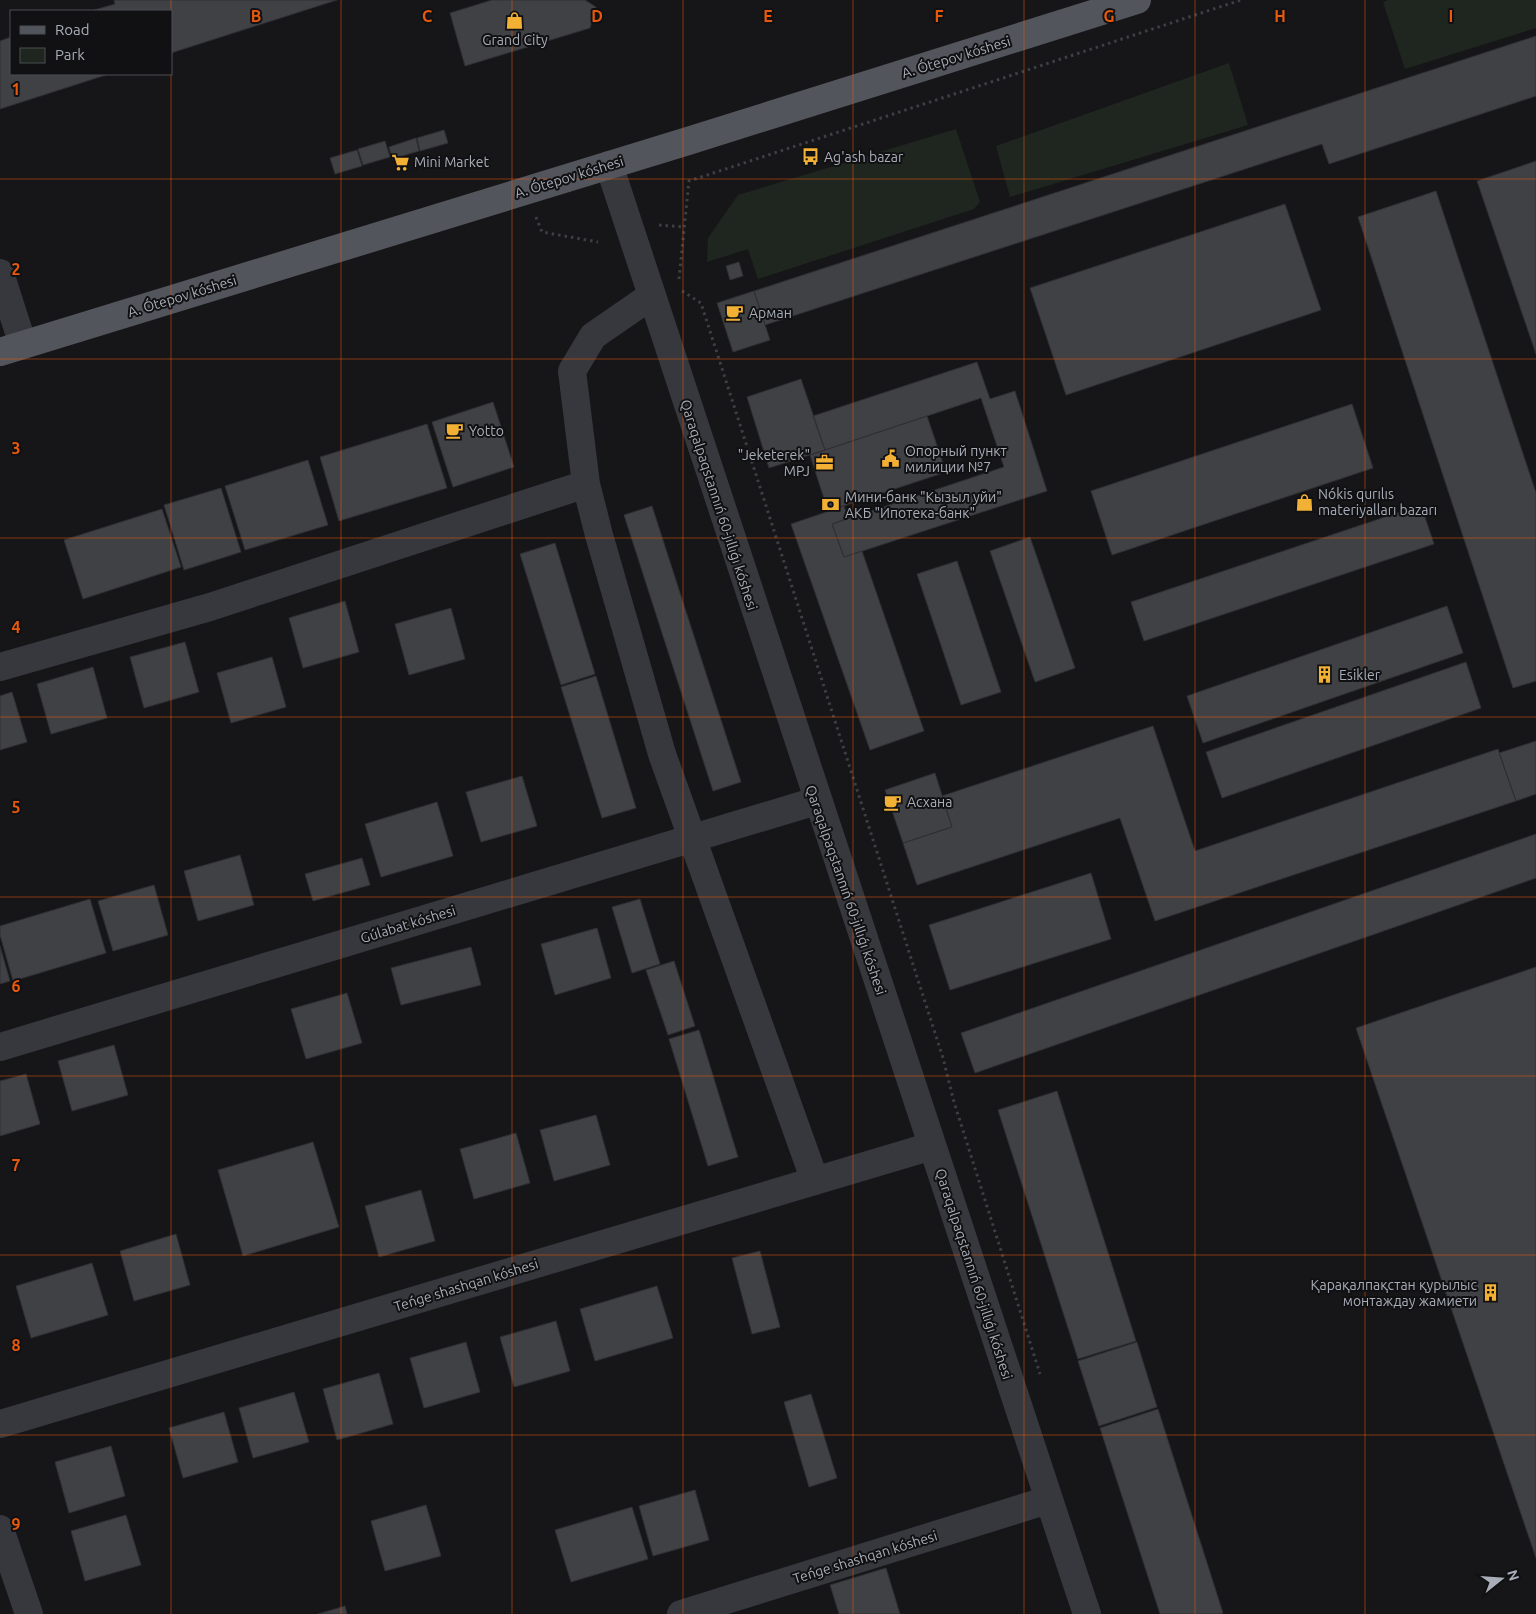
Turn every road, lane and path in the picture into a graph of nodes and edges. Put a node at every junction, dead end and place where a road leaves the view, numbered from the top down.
1 (1137, 0) edge
2 (1241, 0) edge
3 (609, 165) junction
4 (535, 214) dead end
5 (656, 225) dead end
6 (683, 227) junction
7 (598, 242) dead end
8 (0, 273) edge
9 (651, 296) junction
10 (12, 348) edge
11 (586, 484) junction
12 (0, 667) edge
13 (816, 801) junction
14 (692, 838) junction
15 (0, 1047) edge
16 (932, 1146) junction
17 (815, 1181) junction
18 (1042, 1378) dead end
19 (0, 1424) edge
20 (1048, 1500) junction
21 (0, 1529) edge
22 (29, 1614) edge
23 (681, 1614) edge
24 (1087, 1614) edge

1 - 3 main road, A. Ótepov kóshesi
2 - 6 path
3 - 9 street, Qaraqalpaqstannıń 60-jıllıǵı kóshesi
3 - 10 main road, A. Ótepov kóshesi
4 - 7 path
5 - 6 path
6 - 18 path
8 - 10 street
9 - 11 street
9 - 13 street, Qaraqalpaqstannıń 60-jıllıǵı kóshesi
11 - 12 street
11 - 14 street
13 - 14 street, Gúlabat kóshesi
13 - 16 street, Qaraqalpaqstannıń 60-jıllıǵı kóshesi
14 - 15 street, Gúlabat kóshesi
14 - 17 street
16 - 17 street, Teńge shashqan kóshesi
16 - 20 street, Qaraqalpaqstannıń 60-jıllıǵı kóshesi
17 - 19 street, Teńge shashqan kóshesi
20 - 23 street, Teńge shashqan kóshesi
20 - 24 street, Qaraqalpaqstannıń 60-jıllıǵı kóshesi
21 - 22 street

